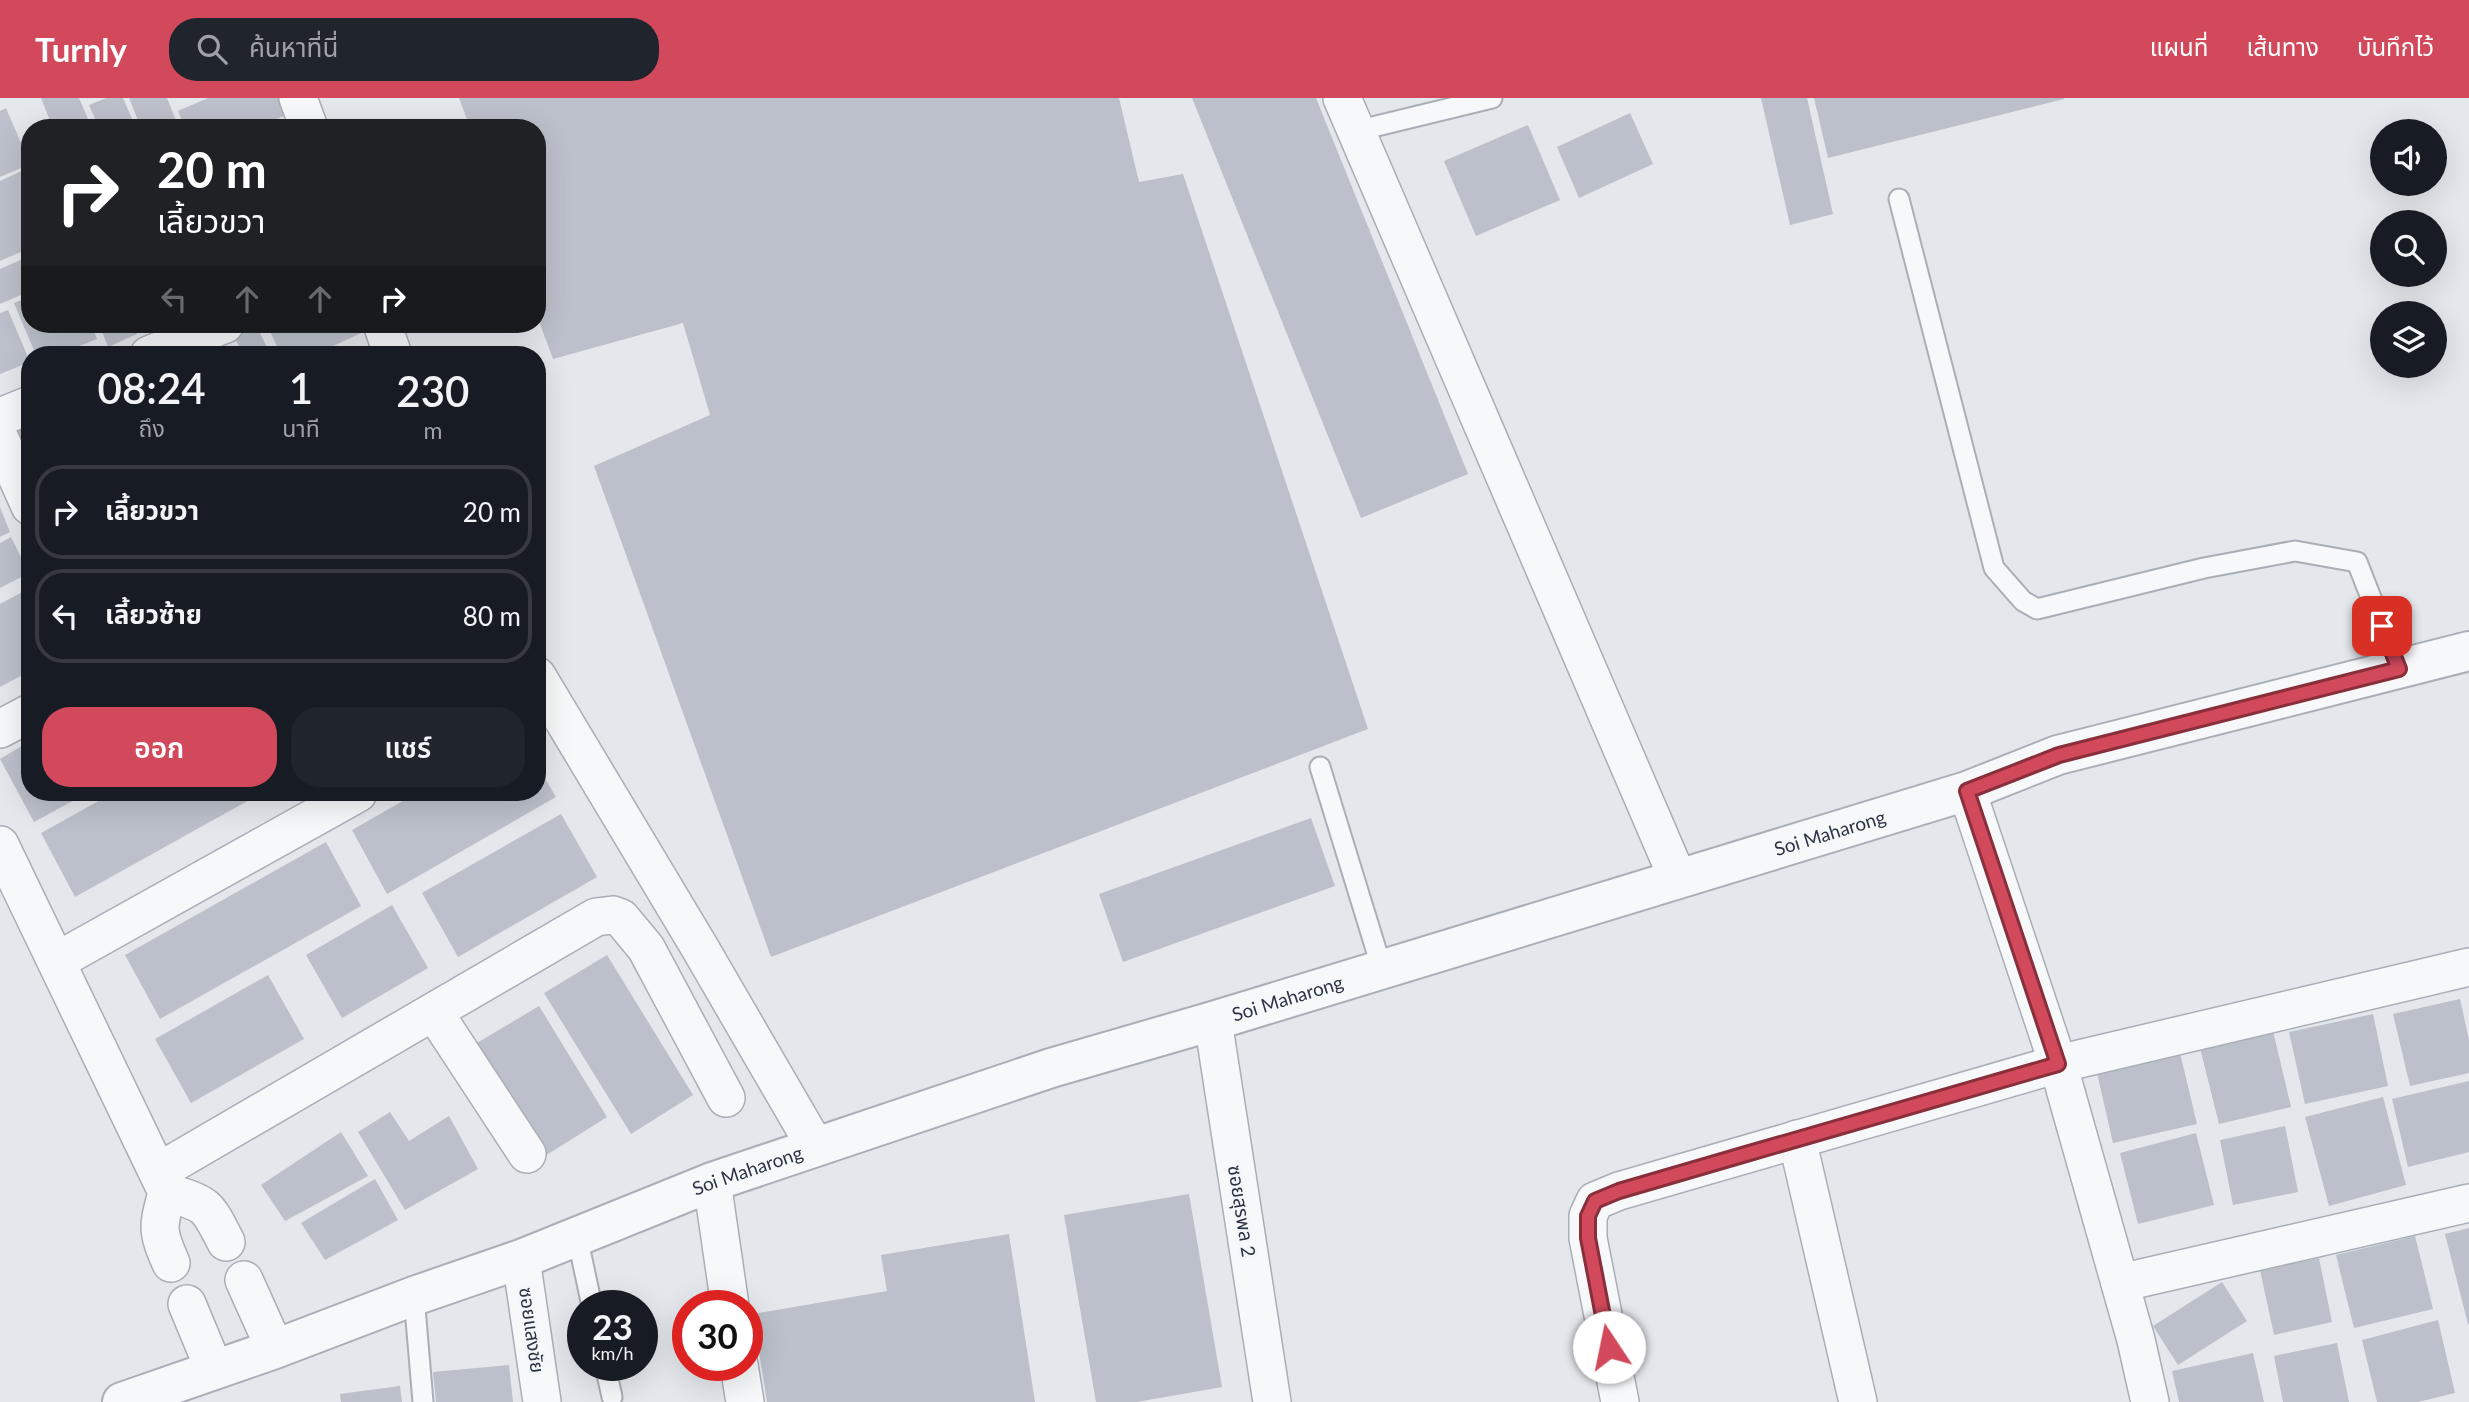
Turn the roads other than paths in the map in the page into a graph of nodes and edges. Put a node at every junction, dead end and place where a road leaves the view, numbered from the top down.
1 (298, 98) edge
2 (1492, 98) edge
3 (1349, 114) edge
4 (306, 119) edge
5 (1899, 199) dead end
6 (203, 333) edge
7 (171, 346) edge
8 (21, 409) edge
9 (0, 417) edge
10 (0, 439) edge
11 (21, 486) edge
12 (2469, 651) edge
13 (2399, 669) junction
14 (546, 691) edge
15 (21, 718) edge
16 (0, 729) edge
17 (1320, 768) dead end
18 (1967, 791) junction
19 (344, 801) edge
20 (3, 857) edge
21 (1678, 878) junction
22 (57, 961) junction
23 (2469, 967) edge
24 (1382, 969) junction
25 (434, 1012) junction
26 (1213, 1021) junction
27 (2058, 1064) junction
28 (726, 1098) dead end
29 (1797, 1139) junction
30 (815, 1146) junction
31 (527, 1154) dead end
32 (163, 1182) junction
33 (712, 1182) junction
34 (2469, 1203) edge
35 (577, 1236) junction
36 (226, 1242) dead end
37 (522, 1259) junction
38 (171, 1263) dead end
39 (244, 1280) dead end
40 (2120, 1283) junction
41 (589, 1290) edge
42 (728, 1290) edge
43 (414, 1296) junction
44 (187, 1304) dead end
45 (275, 1349) junction
46 (214, 1369) junction
47 (608, 1381) edge
48 (742, 1381) edge
49 (612, 1397) dead end
50 (122, 1402) edge
51 (423, 1402) edge
52 (542, 1402) edge
53 (745, 1402) edge
54 (1272, 1402) edge
55 (1620, 1402) edge
56 (1858, 1402) edge
57 (2150, 1402) edge

1 - 4 street
2 - 3 lane
3 - 21 street
5 - 13 lane
6 - 7 street
8 - 9 street
10 - 11 street
12 - 13 street, Soi Maharong
13 - 18 street, Soi Maharong
14 - 30 street
15 - 16 street
17 - 24 lane
18 - 21 street, Soi Maharong
18 - 27 street
19 - 22 street
20 - 22 street
21 - 24 street, Soi Maharong
22 - 32 street
23 - 27 street
24 - 26 street, Soi Maharong
25 - 28 street
25 - 31 street
25 - 32 street
26 - 30 street, Soi Maharong
26 - 54 street, ซอยสุรพล 2
27 - 29 street
27 - 40 street
29 - 55 street
29 - 56 street
30 - 33 street, Soi Maharong
32 - 36 street
32 - 38 street
33 - 35 street, Soi Maharong
33 - 42 street
34 - 40 street
35 - 37 street, Soi Maharong
35 - 41 lane
37 - 43 street, Soi Maharong
37 - 52 street, ซอยแสงชัย
39 - 45 street
40 - 57 street
43 - 45 street, Soi Maharong
43 - 51 lane
44 - 46 street
45 - 46 street, Soi Maharong
46 - 50 street, Soi Maharong
47 - 49 lane
48 - 53 street

